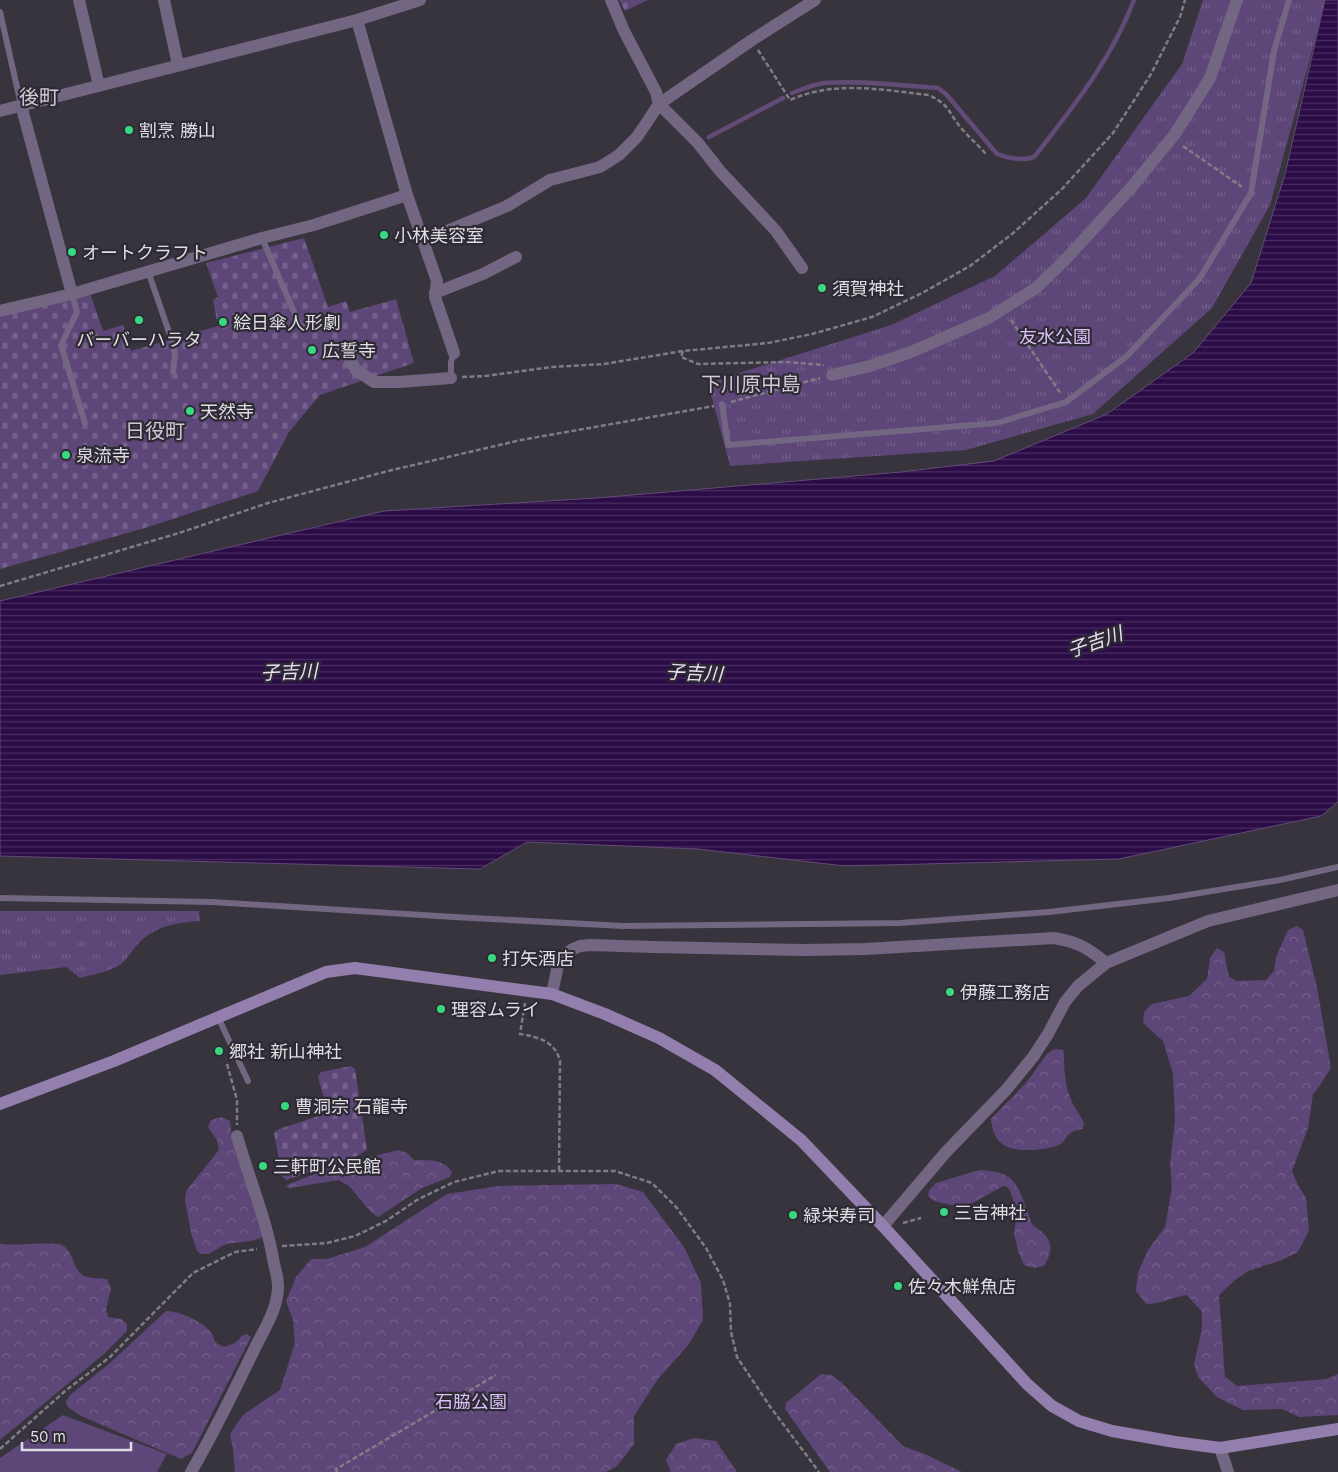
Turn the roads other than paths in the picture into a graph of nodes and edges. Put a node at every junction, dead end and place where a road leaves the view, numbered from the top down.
1 (79, 0) edge
2 (164, 0) edge
3 (420, 0) edge
4 (611, 0) edge
5 (815, 0) edge
6 (1237, 0) edge
7 (1289, 0) edge
8 (391, 5) edge
9 (0, 12) edge
10 (357, 20) junction
11 (178, 65) junction
12 (99, 86) junction
13 (659, 104) junction
14 (21, 105) junction
15 (0, 111) edge
16 (407, 195) junction
17 (262, 238) junction
18 (423, 241) junction
19 (516, 257) dead end
20 (802, 268) dead end
21 (148, 271) junction
22 (435, 293) junction
23 (72, 294) junction
24 (0, 311) edge
25 (301, 328) dead end
26 (454, 353) joint
27 (347, 354) dead end
28 (173, 372) dead end
29 (832, 375) road end
30 (451, 378) joint
31 (722, 404) road end
32 (85, 423) dead end
33 (1338, 866) edge
34 (1338, 890) edge
35 (0, 898) edge
36 (1106, 963) junction
37 (552, 994) junction
38 (218, 1017) junction
39 (248, 1081) dead end
40 (0, 1104) edge
41 (237, 1136) road end
42 (883, 1226) junction
43 (1338, 1429) edge
44 (1220, 1448) junction
45 (191, 1472) edge
46 (1228, 1472) edge

1 - 12 street
2 - 11 street
3 - 8 street
4 - 13 street
5 - 13 street
6 - 29 street
7 - 31 lane
8 - 10 street
9 - 14 lane
10 - 11 street
10 - 16 street
11 - 12 street
12 - 14 street
13 - 18 street
13 - 20 street
14 - 15 street
14 - 23 street
16 - 17 street
16 - 18 street
17 - 21 street
17 - 25 lane
18 - 22 street
19 - 22 street
21 - 23 street
21 - 28 lane
22 - 26 street
23 - 24 street
23 - 32 lane
26 - 30 lane
27 - 30 street
33 - 35 lane
34 - 36 street
36 - 37 street
36 - 42 street
37 - 38 street
37 - 42 street
38 - 39 lane
38 - 40 street
41 - 45 street
42 - 44 street
43 - 44 street
44 - 46 street

